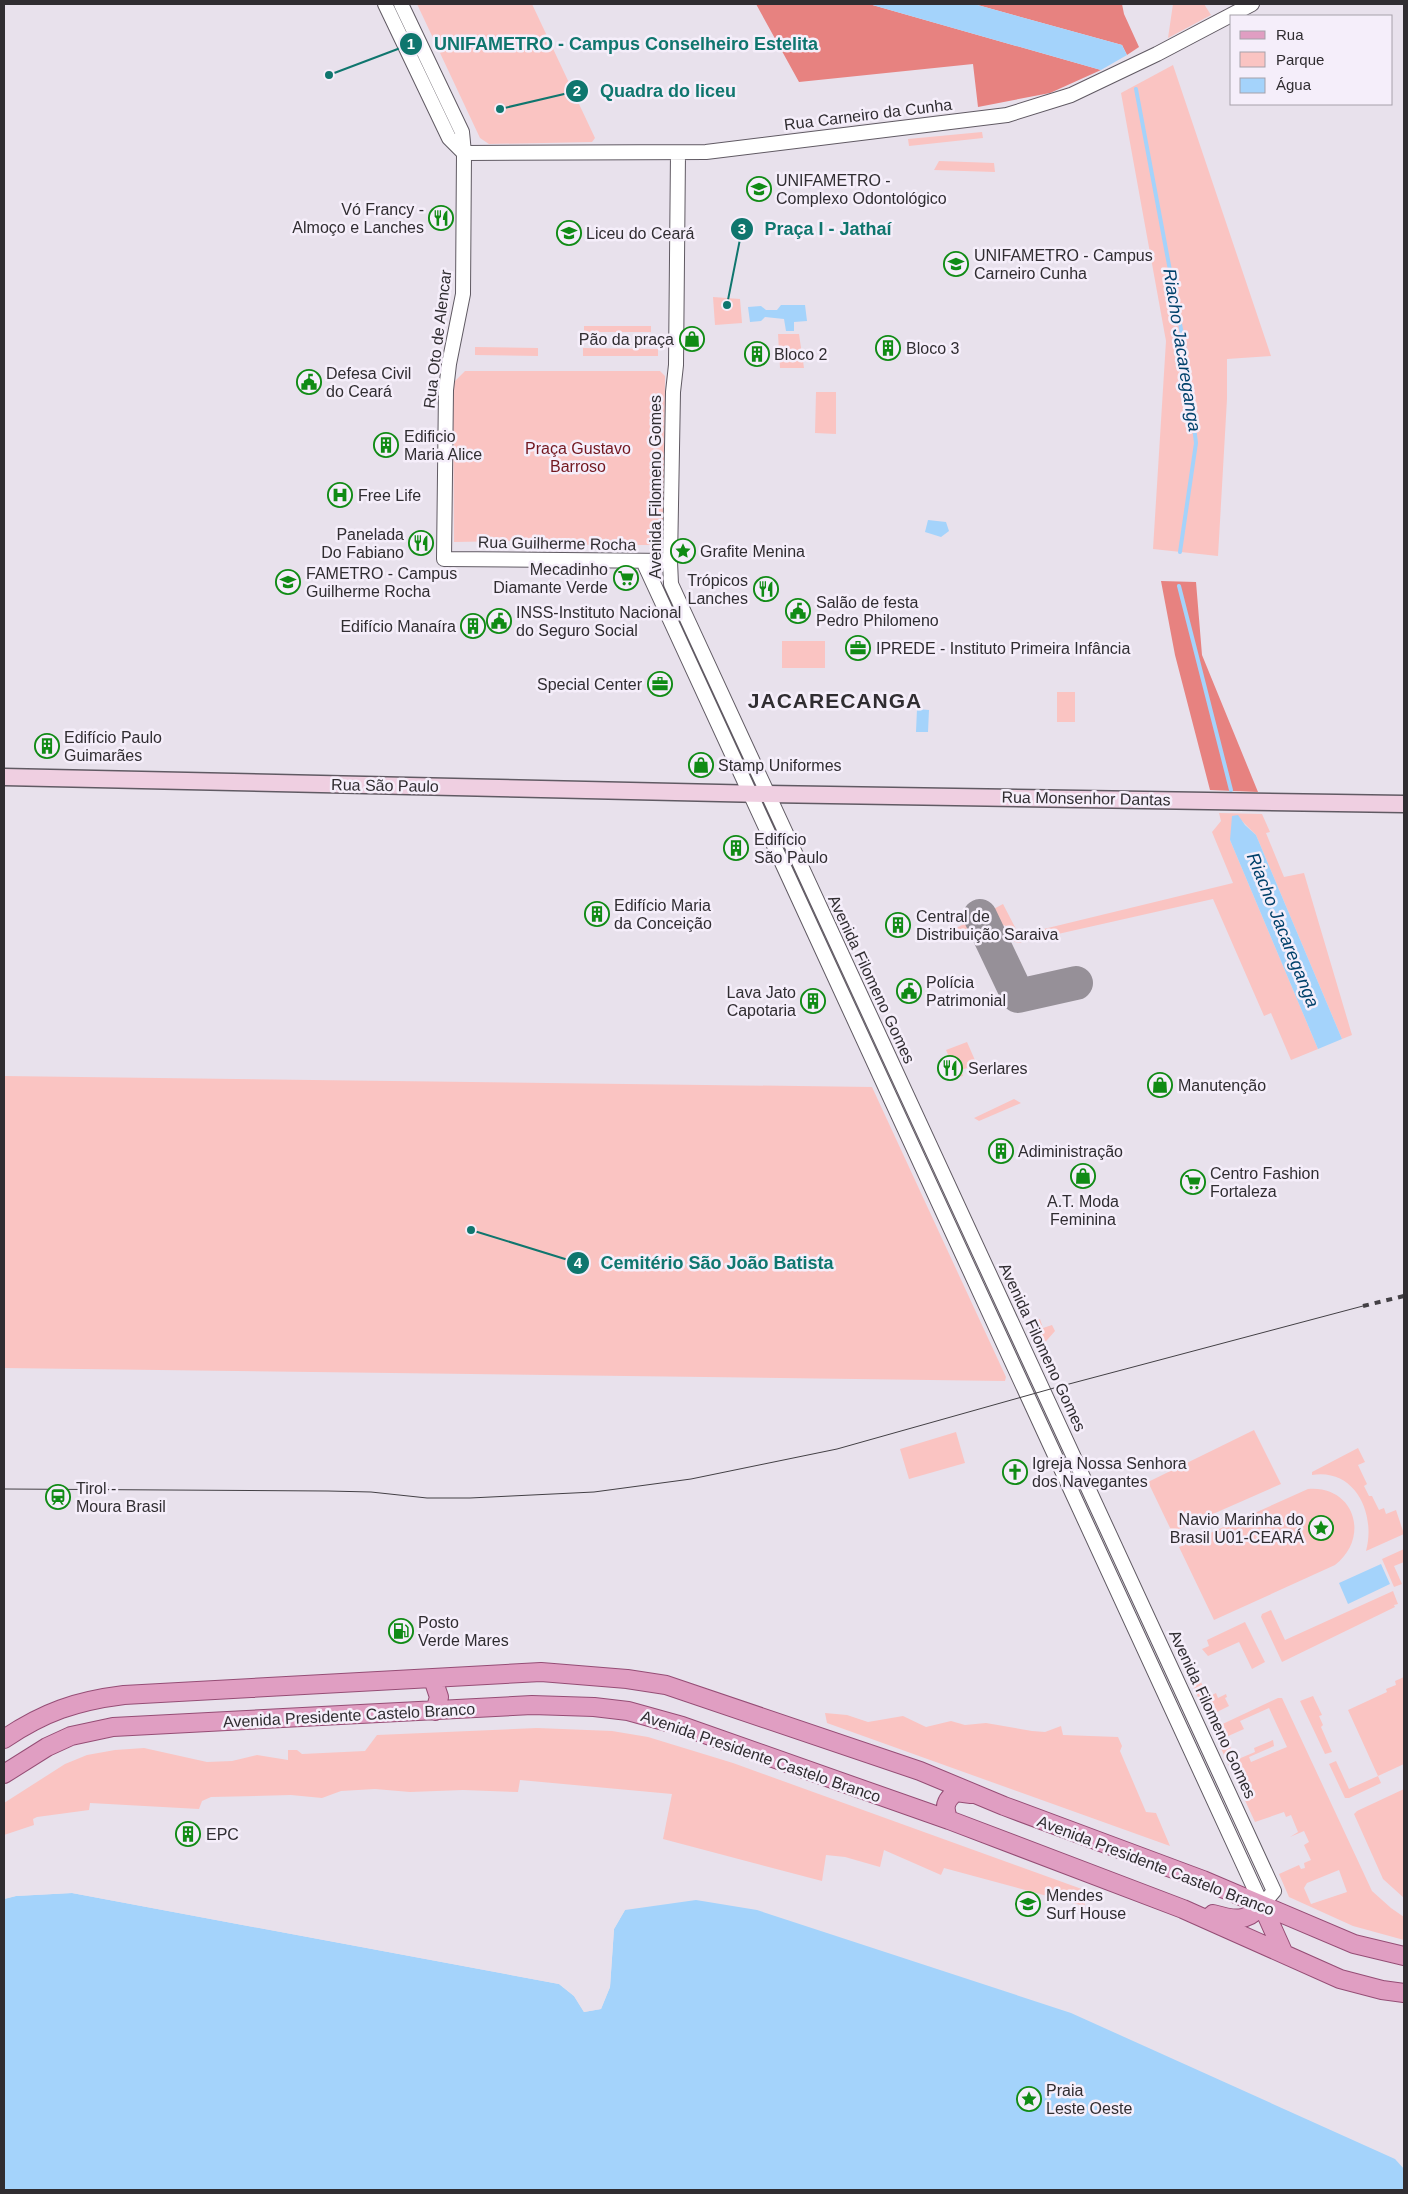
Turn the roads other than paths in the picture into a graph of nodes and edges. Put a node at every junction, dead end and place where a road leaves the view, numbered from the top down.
1 (385, 4) edge
2 (401, 4) edge
3 (1252, 4) edge
4 (1231, 15) edge
5 (1230, 16) edge
6 (678, 153) junction
7 (464, 154) junction
8 (444, 559) joint
9 (643, 561) junction
10 (670, 561) junction
11 (4, 777) edge
12 (749, 793) junction
13 (767, 794) junction
14 (1404, 804) edge
15 (433, 1679) junction
16 (435, 1711) junction
17 (4, 1739) edge
18 (4, 1774) edge
19 (1004, 1806) junction
20 (949, 1820) junction
21 (1262, 1905) junction
22 (1183, 1909) junction
23 (1284, 1954) junction
24 (1404, 1956) edge
25 (1404, 1993) edge

1 - 7 street
2 - 7 street, Rua Oto de Alencar
3 - 4 street, Rua Carneiro da Cunha
5 - 6 street, Rua Carneiro da Cunha
6 - 7 street, Rua Carneiro da Cunha
6 - 10 street, Avenida Filomeno Gomes
7 - 8 street, Rua Oto de Alencar
8 - 9 street, Rua Guilherme Rocha
9 - 10 street, Rua Guilherme Rocha
9 - 12 street, Avenida Filomeno Gomes
10 - 13 street, Avenida Filomeno Gomes
11 - 12 main road, Rua São Paulo
12 - 13 main road, Rua São Paulo
12 - 21 street, Avenida Filomeno Gomes
13 - 14 main road, Rua Monsenhor Dantas
13 - 21 street, Avenida Filomeno Gomes
15 - 16 main road
15 - 17 main road, Avenida Presidente Castelo Branco
15 - 19 main road, Avenida Presidente Castelo Branco
16 - 18 main road, Avenida Presidente Castelo Branco
16 - 20 main road, Avenida Presidente Castelo Branco
19 - 20 main road
19 - 21 main road, Avenida Presidente Castelo Branco
20 - 22 main road, Avenida Presidente Castelo Branco
21 - 22 main road
21 - 23 main road
21 - 24 main road, Avenida Presidente Castelo Branco
22 - 23 main road, Avenida Presidente Castelo Branco
23 - 25 main road, Avenida Presidente Castelo Branco

